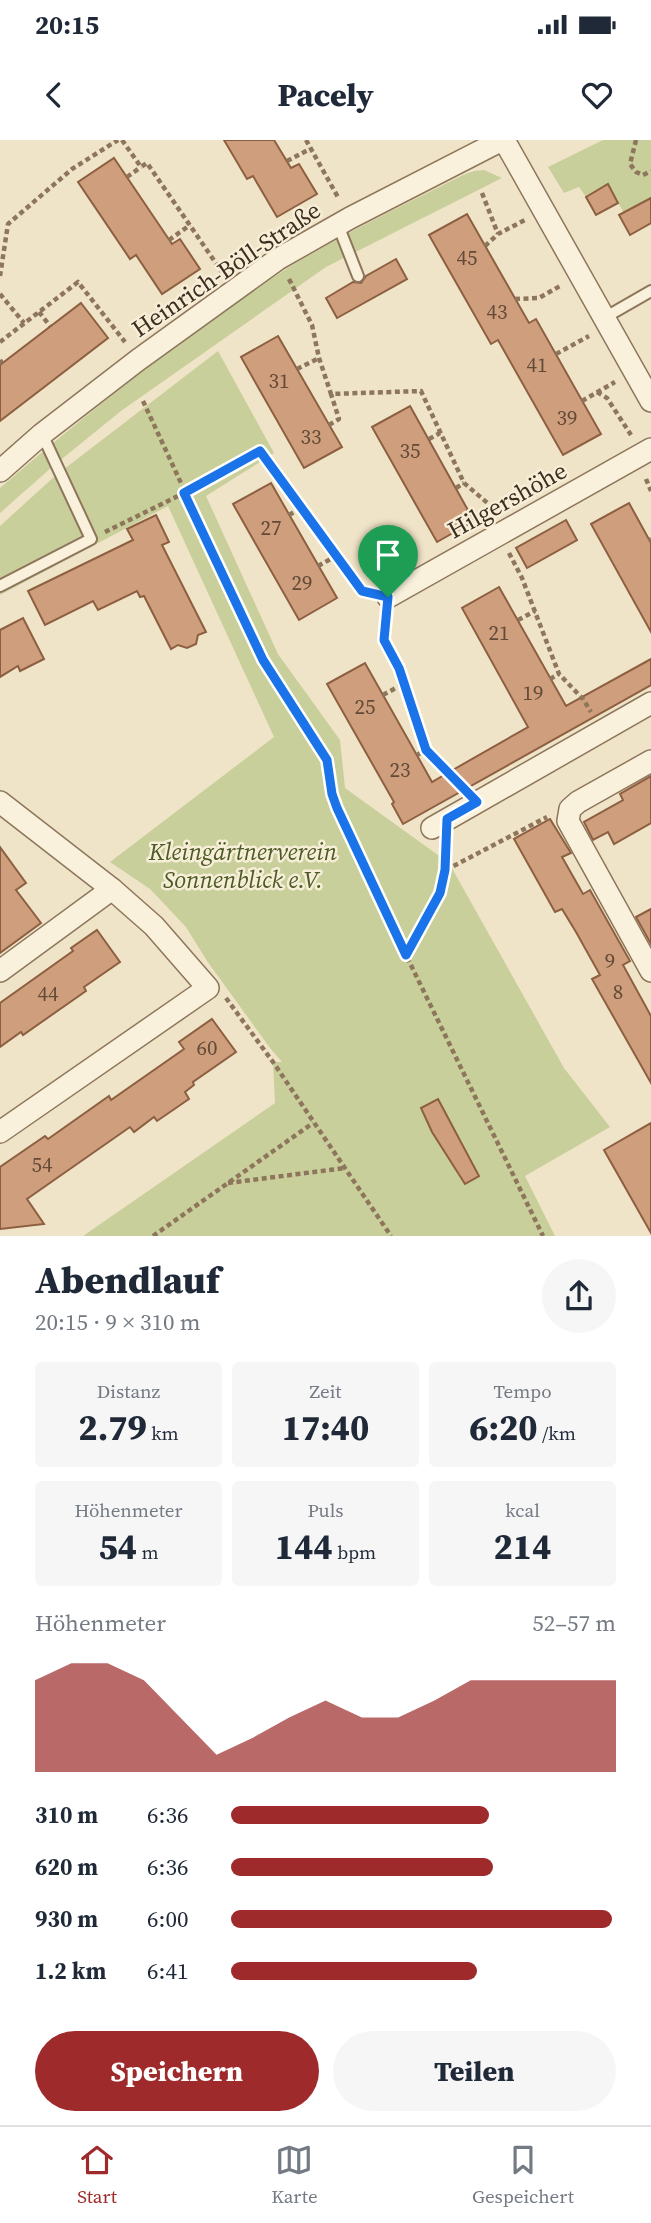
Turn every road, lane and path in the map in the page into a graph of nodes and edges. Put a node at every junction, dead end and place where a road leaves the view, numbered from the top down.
1 (120, 140) edge
2 (306, 140) edge
3 (503, 140) edge
4 (636, 140) edge
5 (310, 149) junction
6 (287, 161) dead end
7 (141, 167) junction
8 (651, 171) edge
9 (127, 177) dead end
10 (482, 193) dead end
11 (544, 211) junction
12 (344, 221) junction
13 (190, 225) junction
14 (498, 234) junction
15 (169, 240) dead end
16 (485, 246) dead end
17 (278, 260) junction
18 (580, 275) junction
19 (0, 276) edge
20 (358, 276) dead end
21 (234, 290) junction
22 (651, 292) edge
23 (0, 294) edge
24 (515, 299) dead end
25 (38, 312) junction
26 (606, 321) junction
27 (24, 323) junction
28 (50, 326) dead end
29 (0, 342) edge
30 (556, 354) dead end
31 (319, 358) junction
32 (138, 360) junction
33 (297, 369) dead end
34 (634, 372) junction
35 (597, 392) junction
36 (331, 394) junction
37 (143, 401) dead end
38 (582, 401) dead end
39 (651, 401) edge
40 (329, 425) dead end
41 (440, 433) junction
42 (42, 434) junction
43 (429, 439) dead end
44 (646, 452) edge
45 (0, 471) edge
46 (464, 483) junction
47 (456, 488) dead end
48 (184, 493) junction
49 (301, 508) junction
50 (289, 515) dead end
51 (503, 532) junction
52 (91, 539) junction
53 (336, 556) junction
54 (318, 566) dead end
55 (0, 586) edge
56 (388, 597) junction
57 (535, 611) junction
58 (518, 620) dead end
59 (559, 674) junction
60 (551, 679) dead end
61 (403, 684) junction
62 (383, 695) dead end
63 (651, 703) edge
64 (603, 730) junction
65 (426, 750) junction
66 (417, 755) dead end
67 (651, 761) edge
68 (477, 802) junction
69 (1, 805) edge
70 (570, 809) junction
71 (439, 823) joint
72 (445, 870) junction
73 (112, 889) junction
74 (406, 955) junction
75 (0, 971) edge
76 (651, 971) edge
77 (208, 988) junction
78 (313, 1123) junction
79 (0, 1132) edge
80 (345, 1168) junction
81 (227, 1184) junction
82 (153, 1236) edge
83 (391, 1236) edge
84 (543, 1236) edge

1 - 7 path
1 - 19 path
2 - 5 path
3 - 11 street
3 - 12 street, Heinrich-Böll-Straße
4 - 8 path
5 - 6 path
5 - 12 path
7 - 9 path
7 - 13 path
10 - 14 path
11 - 14 path
11 - 18 street
12 - 17 street, Heinrich-Böll-Straße
12 - 20 lane
13 - 15 path
13 - 21 path
14 - 16 path
17 - 21 street, Heinrich-Böll-Straße
17 - 31 path
18 - 24 path
18 - 26 street
21 - 32 street, Heinrich-Böll-Straße
22 - 26 lane
23 - 27 path
25 - 27 path
25 - 28 path
25 - 32 path
26 - 30 path
26 - 34 street
27 - 29 path
31 - 33 path
31 - 36 path
32 - 42 street, Heinrich-Böll-Straße
34 - 35 path
34 - 39 street
35 - 38 path
35 - 44 path
36 - 40 path
36 - 41 path
37 - 48 path
41 - 43 path
41 - 46 path
42 - 45 street, Heinrich-Böll-Straße
42 - 52 lane
44 - 51 street, Hilgershöhe
46 - 47 path
46 - 51 path
48 - 49 path
48 - 52 path
48 - 74 path
49 - 50 path
49 - 53 path
51 - 56 street, Hilgershöhe
51 - 57 path
52 - 55 lane
53 - 54 path
53 - 56 path
56 - 61 path
57 - 58 path
57 - 59 path
59 - 60 path
59 - 64 path
61 - 62 path
61 - 65 path
63 - 64 street
64 - 68 street
65 - 66 path
65 - 68 path
67 - 70 street
68 - 71 street
69 - 73 street
70 - 72 path
70 - 76 street
71 - 72 path
72 - 74 path
73 - 75 street
73 - 77 street
74 - 84 path
77 - 78 path
77 - 79 street
78 - 80 path
78 - 81 path
80 - 81 path
80 - 83 path
81 - 82 path

